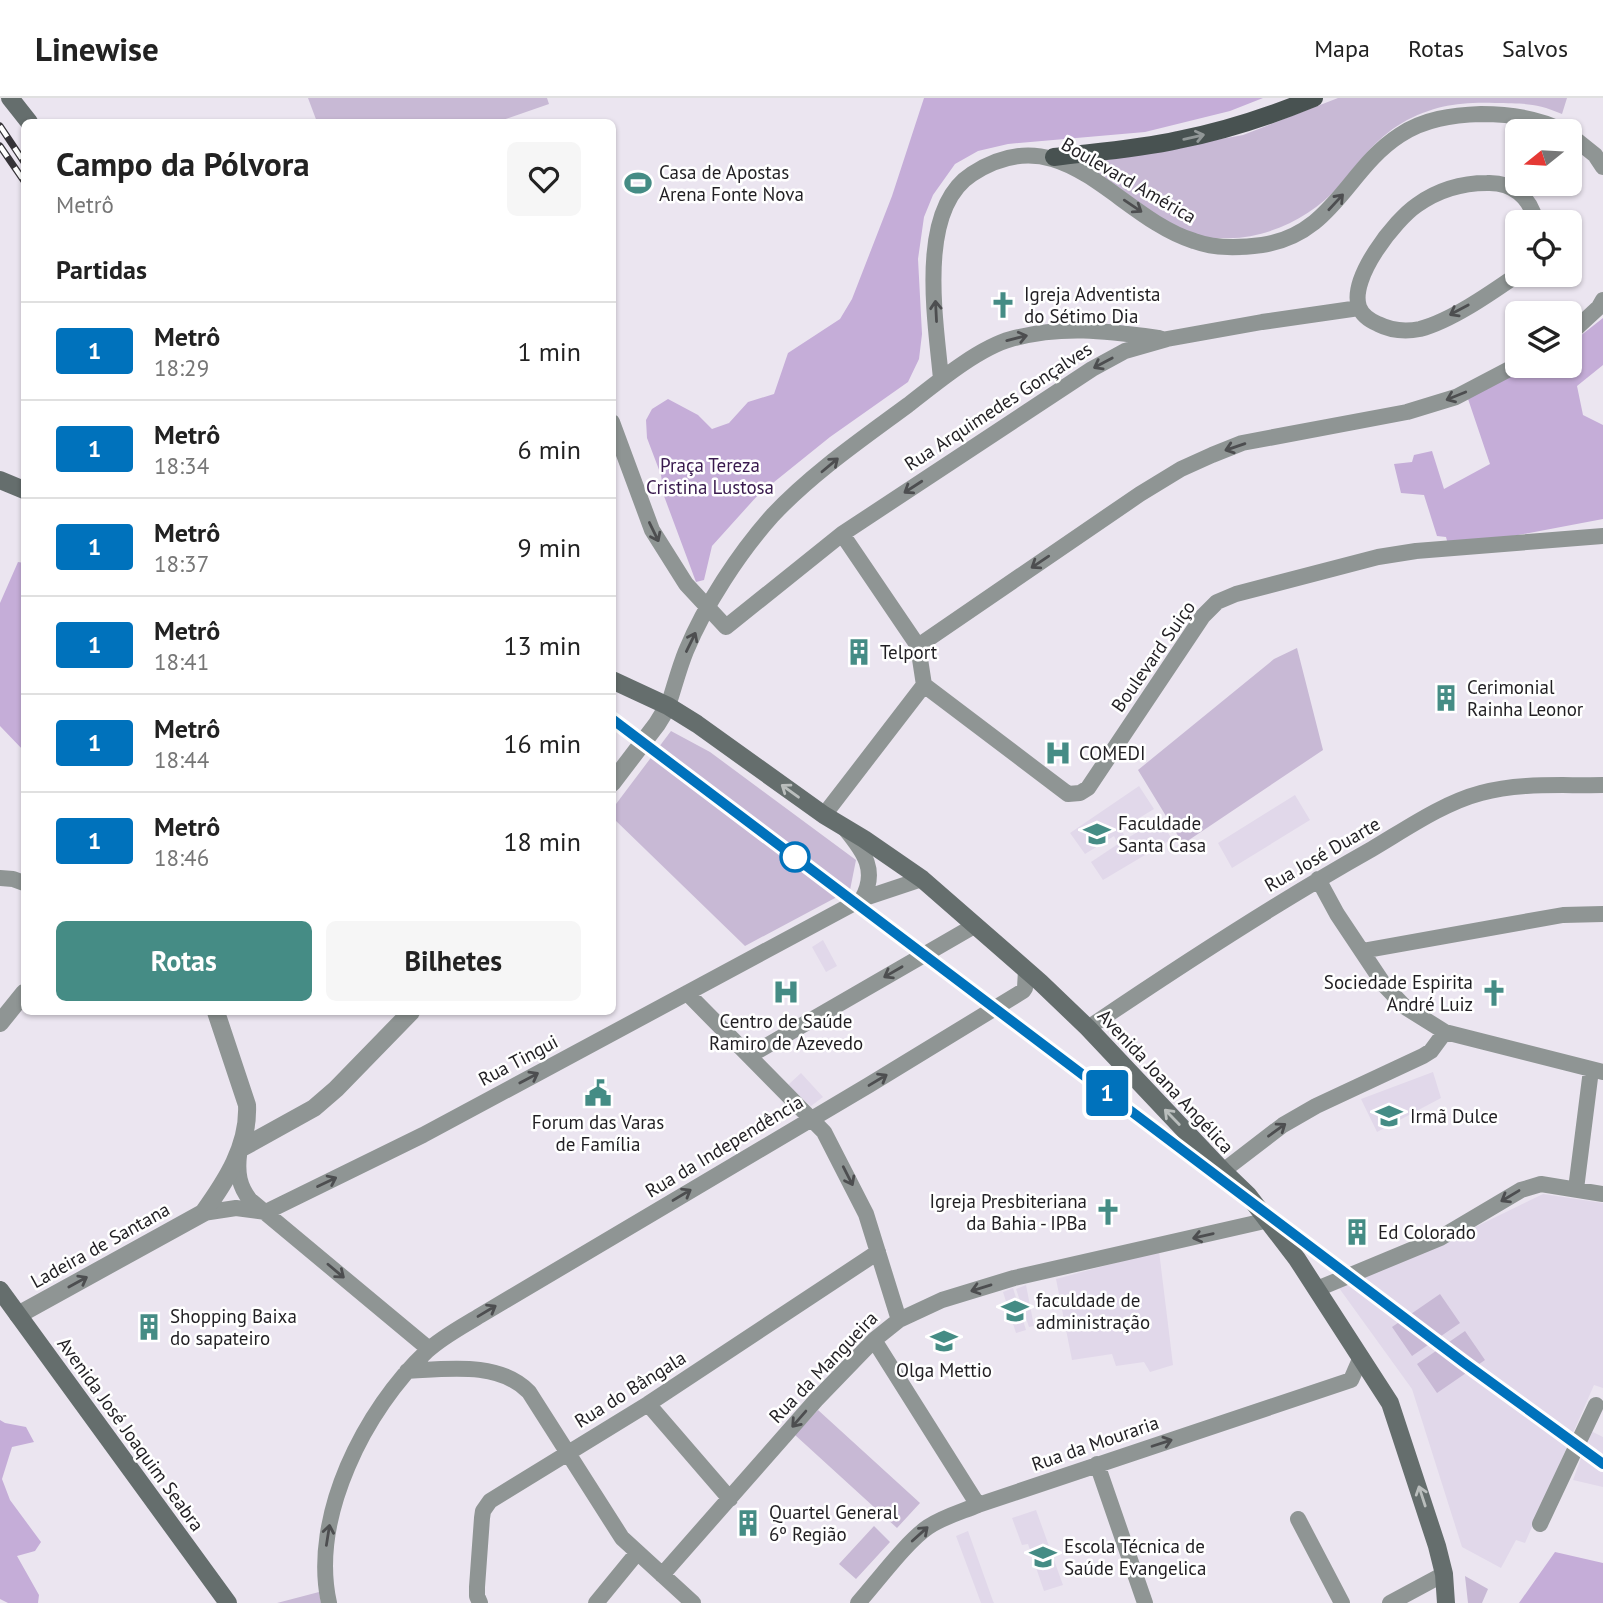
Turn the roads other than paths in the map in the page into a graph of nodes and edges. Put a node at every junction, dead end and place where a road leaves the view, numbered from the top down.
1 (10, 98) edge
2 (1314, 98) edge
3 (27, 119) edge
4 (1528, 119) edge
5 (1582, 145) edge
6 (1054, 158) junction
7 (1603, 167) edge
8 (1532, 210) edge
9 (1505, 283) edge
10 (1603, 300) edge
11 (1359, 308) junction
12 (1582, 323) edge
13 (1167, 339) junction
14 (1505, 371) edge
15 (941, 379) junction
16 (616, 433) edge
17 (0, 480) edge
18 (21, 489) edge
19 (842, 534) junction
20 (1603, 536) edge
21 (708, 608) junction
22 (918, 646) junction
23 (616, 682) edge
24 (924, 685) junction
25 (668, 706) junction
26 (616, 778) edge
27 (1603, 785) edge
28 (824, 815) junction
29 (846, 830) junction
30 (0, 878) edge
31 (922, 879) junction
32 (1318, 879) junction
33 (21, 882) edge
34 (862, 899) junction
35 (1603, 914) edge
36 (974, 926) junction
37 (1362, 951) junction
38 (1026, 970) junction
39 (687, 993) junction
40 (21, 997) edge
41 (217, 1015) edge
42 (408, 1015) edge
43 (0, 1023) edge
44 (1088, 1028) junction
45 (1445, 1032) junction
46 (749, 1056) junction
47 (1597, 1071) edge
48 (247, 1105) junction
49 (812, 1118) junction
50 (281, 1127) junction
51 (240, 1149) junction
52 (1223, 1171) junction
53 (1576, 1189) junction
54 (1603, 1194) edge
55 (266, 1212) junction
56 (203, 1213) junction
57 (1269, 1220) junction
58 (878, 1252) junction
59 (1317, 1289) junction
60 (0, 1290) edge
61 (18, 1315) junction
62 (899, 1320) junction
63 (874, 1340) junction
64 (429, 1349) junction
65 (1361, 1357) junction
66 (407, 1371) junction
67 (649, 1404) junction
68 (1596, 1405) dead end
69 (1587, 1423) junction
70 (1603, 1431) edge
71 (567, 1453) junction
72 (1097, 1464) junction
73 (730, 1499) junction
74 (978, 1505) junction
75 (1298, 1519) dead end
76 (1540, 1524) dead end
77 (637, 1553) junction
78 (1444, 1574) junction
79 (662, 1575) junction
80 (228, 1603) edge
81 (329, 1603) edge
82 (480, 1603) edge
83 (596, 1603) edge
84 (693, 1603) edge
85 (858, 1603) edge
86 (1145, 1603) edge
87 (1342, 1603) edge
88 (1390, 1603) edge
89 (1446, 1603) edge

1 - 3 main road
6 -> 2 main road
6 -> 4 street, Boulevard América
5 - 7 street
15 -> 6 street, Boulevard América
8 - 11 street
9 -> 11 street
10 - 12 street
11 - 13 street, Rua Arquimedes Gonçalves
15 -> 13 street
13 -> 19 street, Rua Arquimedes Gonçalves
14 -> 22 street
21 -> 15 street
16 -> 21 street
17 - 18 main road
19 - 21 street, Rua Arquimedes Gonçalves
19 - 22 street
20 - 24 street, Boulevard Suiço
25 -> 21 street
22 - 24 street
23 - 25 main road, Avenida Joana Angélica
24 - 28 street
25 - 26 street
28 -> 25 main road, Avenida Joana Angélica
27 - 32 street, Rua José Duarte
28 - 29 main road, Avenida Joana Angélica
29 - 31 main road, Avenida Joana Angélica
29 - 34 street
30 - 33 street
31 - 34 street, Rua Tingui
31 - 36 main road, Avenida Joana Angélica
32 - 37 street
32 - 44 street, Rua José Duarte
34 - 39 street, Rua Tingui
35 - 37 street
36 - 38 main road, Avenida Joana Angélica
36 -> 46 street
37 - 45 street
38 - 44 main road, Avenida Joana Angélica
49 -> 38 street, Rua da Independência
39 - 46 street
55 -> 39 street, Rua Tingui
40 - 43 street
41 - 48 street
42 - 50 street
52 -> 44 main road, Avenida Joana Angélica
45 - 47 street
52 -> 45 street
46 - 49 street
47 - 53 street
48 - 50 street
48 - 51 street, Ladeira de Santana
49 -> 58 street
64 -> 49 street, Rua da Independência
50 - 51 street
51 - 55 street
51 - 56 street, Ladeira de Santana
52 - 57 main road, Avenida Joana Angélica
53 - 54 street
53 -> 59 street
55 - 56 street, Ladeira de Santana
55 -> 64 street
61 -> 56 street, Ladeira de Santana
57 - 59 main road, Avenida Joana Angélica
57 -> 62 street, Rua da Mangueira
58 - 62 street
58 - 67 street, Rua do Bângala
59 - 65 main road, Avenida Joana Angélica
60 - 61 main road, Avenida José Joaquim Seabra
61 - 80 main road, Avenida José Joaquim Seabra
62 - 63 street, Rua da Mangueira
63 -> 73 street, Rua da Mangueira
63 - 74 street
64 - 66 street, Rua da Independência
72 -> 65 street, Rua da Mouraria
78 -> 65 main road, Avenida Joana Angélica
66 - 71 street
81 -> 66 street, Rua da Independência
67 - 71 street, Rua do Bângala
67 - 73 street
68 - 69 street
69 - 70 street
69 - 76 street
71 - 77 street
71 - 82 street, Rua do Bângala
72 - 74 street, Rua da Mouraria
72 - 86 street
73 - 79 street, Rua da Mangueira
85 -> 74 street, Rua da Mouraria
75 - 87 street
77 - 79 street
77 - 83 street
78 - 88 street
78 - 89 main road, Avenida Joana Angélica
79 - 84 street

